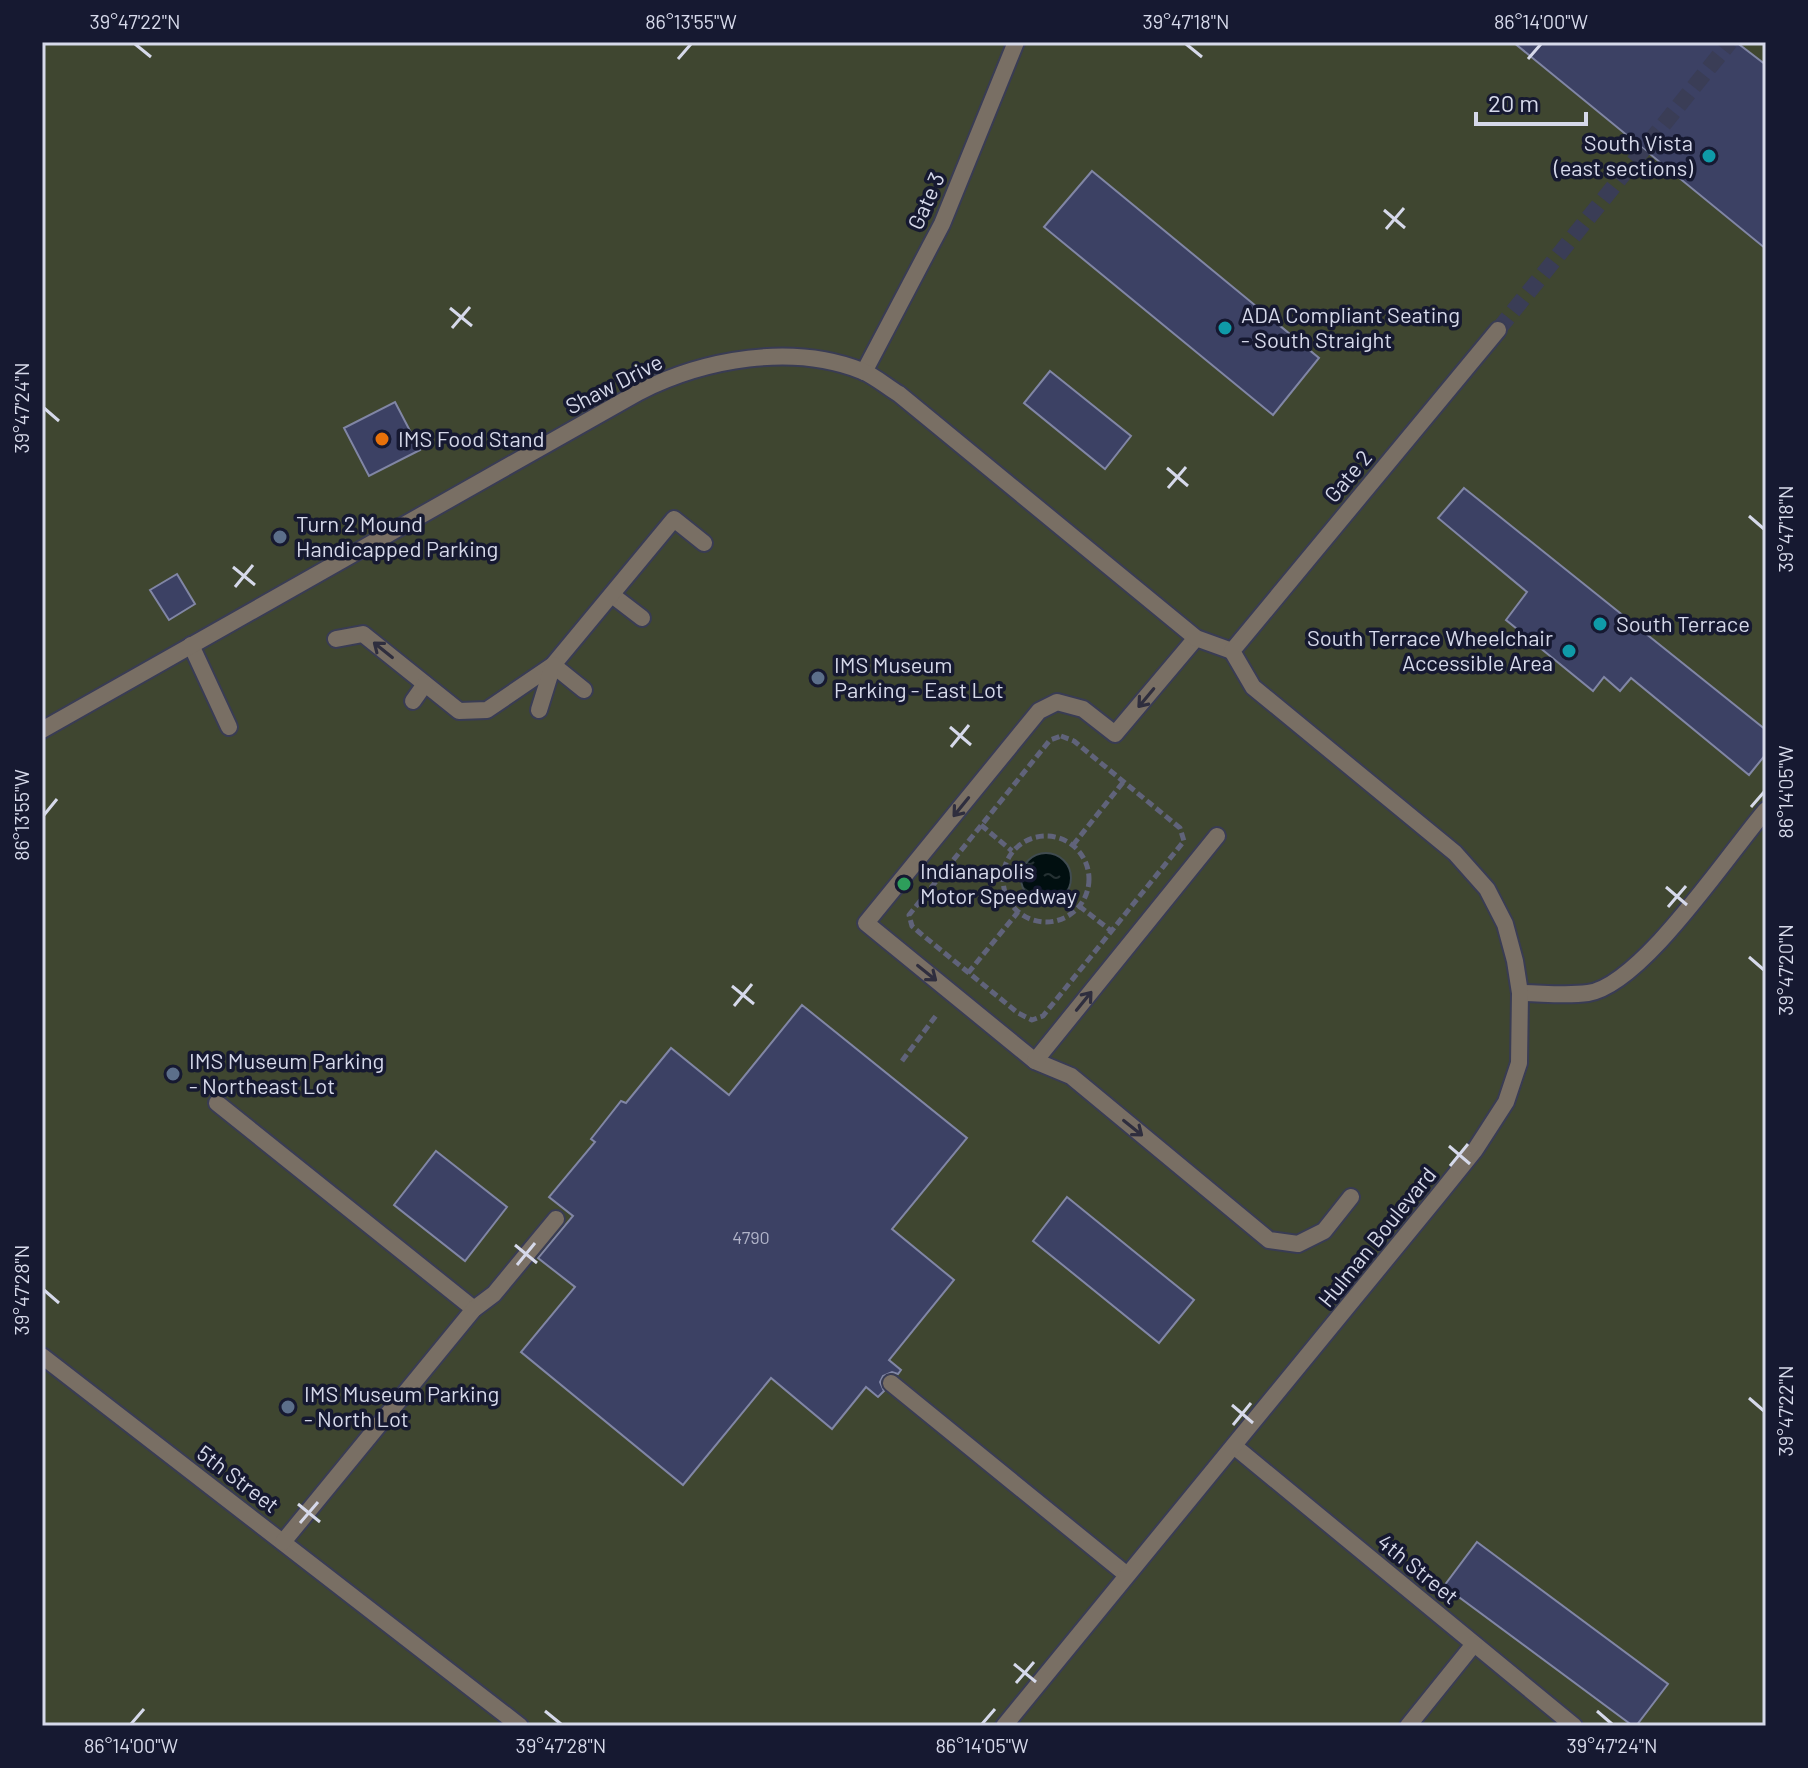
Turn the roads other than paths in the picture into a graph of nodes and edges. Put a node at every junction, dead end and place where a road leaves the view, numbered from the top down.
1 (1016, 42) edge
2 (1498, 330) tunnel mouth
3 (864, 372) junction
4 (704, 543) dead end
5 (612, 595) junction
6 (642, 618) dead end
7 (1196, 638) junction
8 (336, 639) dead end
9 (191, 645) junction
10 (1232, 651) junction
11 (553, 665) junction
12 (425, 684) junction
13 (584, 690) dead end
14 (413, 701) dead end
15 (539, 710) dead end
16 (229, 727) dead end
17 (42, 730) edge
18 (1766, 810) edge
19 (1217, 836) dead end
20 (1520, 993) junction
21 (1035, 1061) junction
22 (217, 1103) dead end
23 (1351, 1197) dead end
24 (556, 1219) dead end
25 (474, 1309) junction
26 (42, 1356) edge
27 (891, 1383) dead end
28 (1234, 1446) junction
29 (283, 1542) junction
30 (1127, 1575) junction
31 (1474, 1644) junction
32 (520, 1726) edge
33 (1004, 1726) edge
34 (1408, 1726) edge
35 (1574, 1726) edge

1 - 3 street, Gate 3
2 - 10 street, Gate 2
3 - 7 street, Shaw Drive
3 - 9 street, Shaw Drive
4 - 5 street
5 - 6 street
5 - 11 street
7 - 10 street, Shaw Drive
7 -> 21 street
12 -> 8 street
9 - 16 street
9 - 17 street, Shaw Drive
10 - 20 street, Hulman Boulevard
11 - 12 street
11 - 13 street
11 - 15 street
12 - 14 street
18 - 20 street
21 -> 19 street
20 - 28 street, Hulman Boulevard
21 -> 23 street
22 - 25 street
24 - 25 street
25 - 29 street
26 - 29 street, 5th Street
27 - 30 street
28 - 30 street, Hulman Boulevard
28 - 31 street, 4th Street
29 - 32 street, 5th Street
30 - 33 street, Hulman Boulevard
31 - 34 street
31 - 35 street, 4th Street

